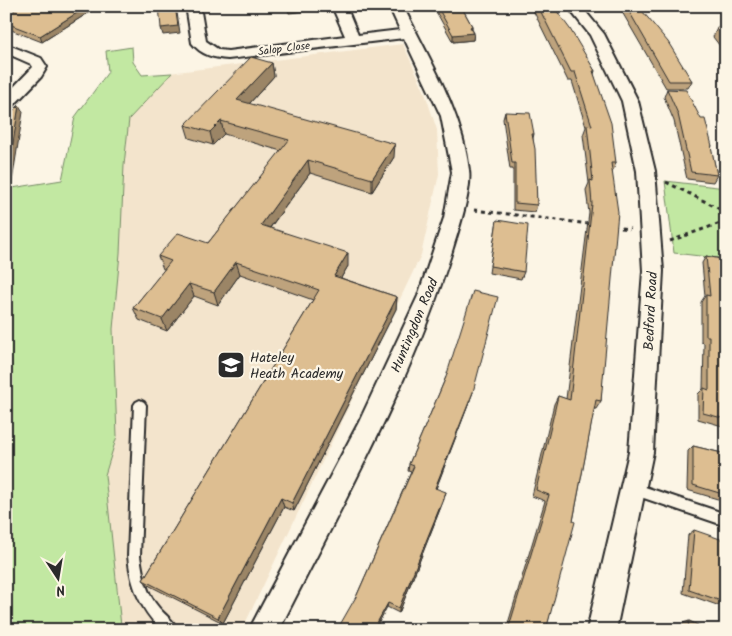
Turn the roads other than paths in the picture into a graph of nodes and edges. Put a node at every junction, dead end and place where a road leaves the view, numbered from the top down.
1 (193, 6) edge
2 (339, 6) edge
3 (396, 6) edge
4 (574, 6) edge
5 (409, 33) junction
6 (353, 39) junction
7 (6, 48) edge
8 (6, 104) edge
9 (140, 405) dead end
10 (633, 489) junction
11 (726, 520) edge
12 (171, 630) edge
13 (263, 630) edge
14 (601, 630) edge

1 - 6 street, Salop Close
2 - 6 street
3 - 5 street, Huntingdon Road
4 - 10 street, Bedford Road
5 - 6 street, Salop Close
5 - 13 street, Huntingdon Road
7 - 8 street
9 - 12 lane
10 - 11 lane
10 - 14 street, Bedford Road

